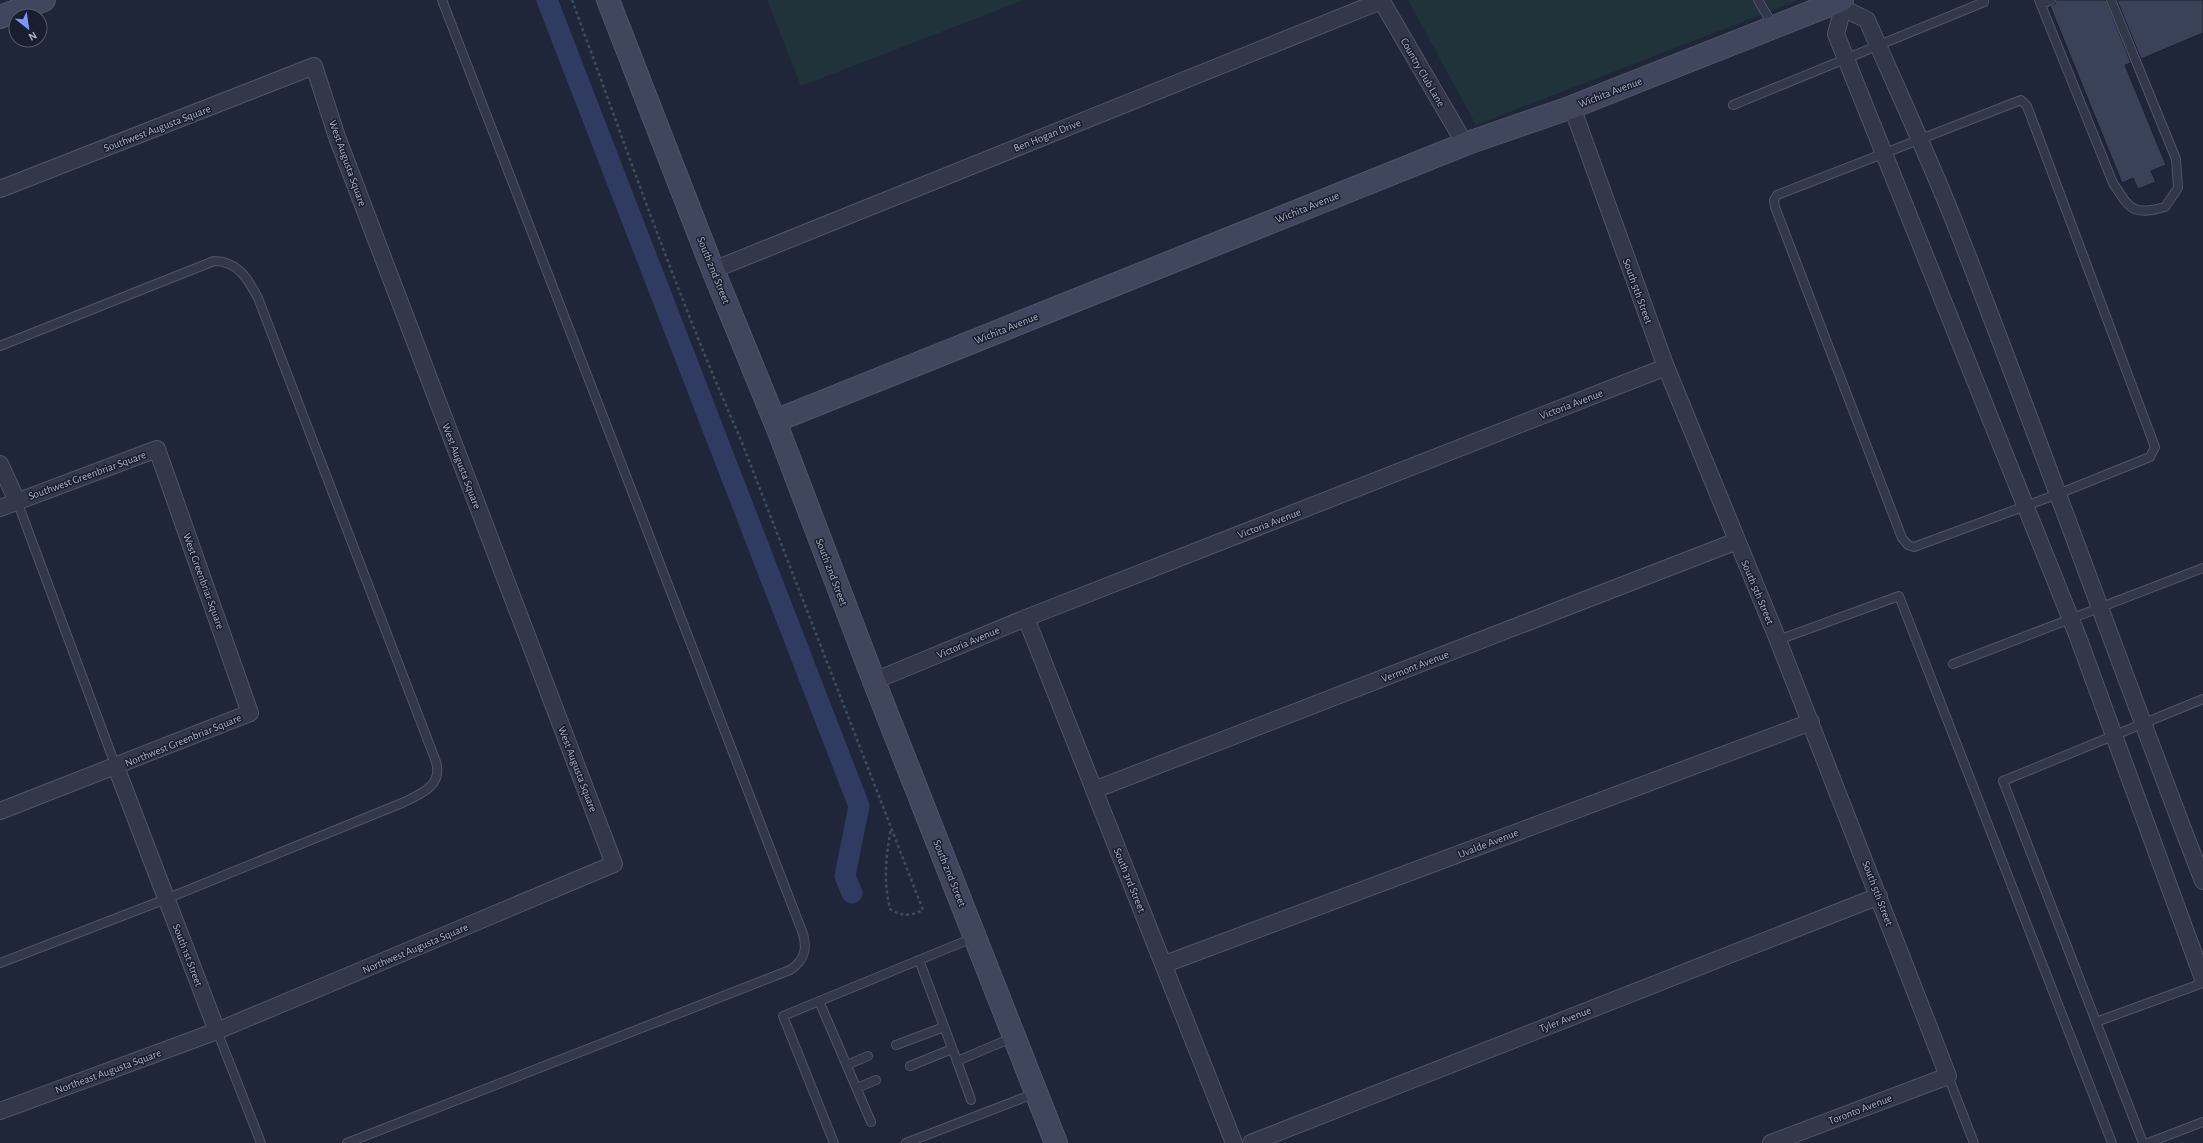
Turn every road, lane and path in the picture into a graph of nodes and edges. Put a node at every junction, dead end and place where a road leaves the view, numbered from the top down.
1 (44, 0) edge
2 (442, 0) edge
3 (572, 0) edge
4 (608, 0) edge
5 (1381, 0) edge
6 (1758, 0) edge
7 (1842, 0) edge
8 (2051, 0) edge
9 (2111, 0) edge
10 (1984, 2) dead end
11 (2040, 2) edge
12 (0, 17) edge
13 (1774, 27) junction
14 (1878, 47) junction
15 (1846, 59) junction
16 (314, 66) joint
17 (1733, 105) dead end
18 (1572, 107) junction
19 (1920, 140) junction
20 (1465, 144) junction
21 (1884, 152) junction
22 (0, 189) edge
23 (713, 270) junction
24 (0, 346) edge
25 (1666, 367) junction
26 (775, 421) junction
27 (157, 449) joint
28 (0, 464) edge
29 (2058, 494) junction
30 (16, 501) junction
31 (2025, 506) junction
32 (0, 508) edge
33 (1737, 541) junction
34 (2203, 568) edge
35 (2100, 609) junction
36 (1026, 618) junction
37 (2071, 620) junction
38 (1778, 640) junction
39 (1953, 664) dead end
40 (874, 681) junction
41 (2203, 699) edge
42 (250, 713) joint
43 (1811, 722) junction
44 (2142, 724) junction
45 (2113, 736) junction
46 (116, 767) junction
47 (1094, 790) junction
48 (0, 811) edge
49 (891, 828) junction
50 (614, 864) joint
51 (2203, 881) edge
52 (1879, 896) junction
53 (166, 899) junction
54 (975, 937) junction
55 (919, 960) junction
56 (0, 963) edge
57 (1165, 964) junction
58 (2203, 979) edge
59 (2203, 983) edge
60 (819, 1001) junction
61 (2096, 1022) junction
62 (944, 1027) junction
63 (217, 1031) junction
64 (1014, 1037) junction
65 (896, 1045) dead end
66 (952, 1050) junction
67 (868, 1056) dead end
68 (956, 1061) junction
69 (847, 1065) junction
70 (910, 1066) dead end
71 (1948, 1076) junction
72 (876, 1080) dead end
73 (857, 1088) junction
74 (1036, 1093) junction
75 (971, 1100) dead end
76 (0, 1111) edge
77 (871, 1122) dead end
78 (2203, 1122) edge
79 (261, 1143) edge
80 (347, 1143) edge
81 (834, 1143) edge
82 (906, 1143) edge
83 (1056, 1143) edge
84 (1234, 1143) edge
85 (1251, 1143) edge
86 (1771, 1143) edge
87 (1974, 1143) edge
88 (2112, 1143) edge
89 (2143, 1143) edge
90 (2148, 1143) edge

1 - 12 main road
2 - 80 lane
3 - 49 path
4 - 23 main road, South 2nd Street
5 - 20 street, Country Club Lane
5 - 23 street, Ben Hogan Drive
6 - 13 lane
7 - 13 main road, Wichita Avenue
8 - 11 lane
9 - 11 lane
10 - 14 lane
13 - 18 main road, Wichita Avenue
14 - 15 lane
14 - 15 street
14 - 19 street
15 - 17 lane
15 - 21 street
16 - 22 street, Southwest Augusta Square
16 - 50 street, West Augusta Square
18 - 20 main road, Wichita Avenue
18 - 25 street, South 5th Street
19 - 21 lane
19 - 29 street
19 - 29 lane
20 - 26 main road, Wichita Avenue
21 - 31 street
21 - 31 lane
23 - 26 main road, South 2nd Street
24 - 53 lane
25 - 33 street, South 5th Street
25 - 36 street, Victoria Avenue
26 - 40 main road, South 2nd Street
27 - 30 street, Southwest Greenbriar Square
27 - 42 street, West Greenbriar Square
28 - 30 street
29 - 31 lane
29 - 35 street
30 - 32 street, Southwest Greenbriar Square
30 - 46 lane
31 - 37 street
33 - 38 street, South 5th Street
33 - 47 street, Vermont Avenue
34 - 35 lane
35 - 37 lane
35 - 44 street
36 - 40 street, Victoria Avenue
36 - 47 street, South 3rd Street
37 - 39 lane
37 - 45 street
38 - 43 street, South 5th Street
38 - 88 lane
40 - 54 main road, South 2nd Street
41 - 44 lane
42 - 46 street, Northwest Greenbriar Square
43 - 52 street, South 5th Street
43 - 57 street, Uvalde Avenue
44 - 45 lane
44 - 51 street
45 - 58 street
45 - 61 lane
46 - 48 street, Northwest Greenbriar Square
46 - 53 street, South 1st Street
47 - 57 street, South 3rd Street
49 - 49 path
50 - 63 street, Northwest Augusta Square
52 - 71 street, South 5th Street
52 - 85 street, Tyler Avenue
53 - 56 lane
53 - 63 street, South 1st Street
54 - 55 lane
54 - 64 main road, South 2nd Street
55 - 60 lane
55 - 62 lane
57 - 84 street, South 3rd Street
59 - 61 lane
60 - 69 lane
60 - 81 lane
61 - 89 lane
62 - 65 lane
62 - 66 lane
63 - 76 street, Northeast Augusta Square
63 - 79 lane, South 1st Street
64 - 68 lane
64 - 74 main road, South 2nd Street
66 - 68 lane
66 - 70 lane
67 - 69 lane
68 - 75 lane
69 - 73 lane
71 - 86 street, Toronto Avenue
71 - 87 lane
72 - 73 lane
73 - 77 lane
74 - 82 lane
74 - 83 main road, South 2nd Street
78 - 90 lane

